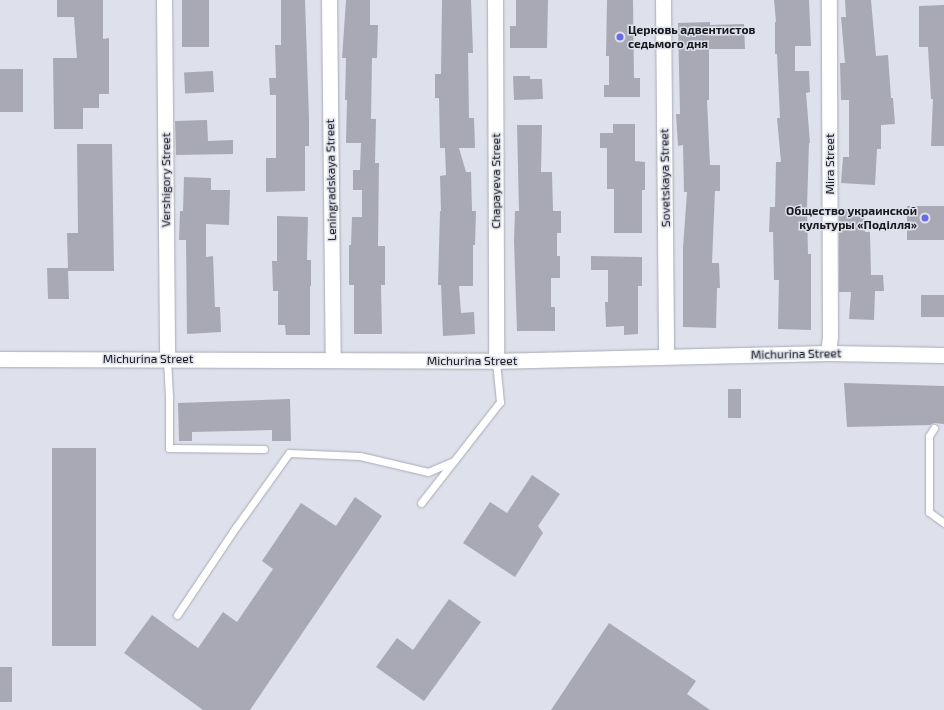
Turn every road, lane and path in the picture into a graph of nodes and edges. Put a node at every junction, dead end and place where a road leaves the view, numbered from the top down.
1 (164, 0) edge
2 (329, 0) edge
3 (495, 0) edge
4 (663, 0) edge
5 (829, 0) edge
6 (828, 353) junction
7 (944, 355) edge
8 (666, 356) junction
9 (0, 359) edge
10 (167, 359) junction
11 (333, 360) junction
12 (496, 361) junction
13 (934, 428) dead end
14 (264, 449) dead end
15 (454, 461) junction
16 (421, 503) dead end
17 (944, 523) edge
18 (177, 616) dead end

1 - 10 street, Vershigory Street
2 - 11 street, Leningradskaya Street
3 - 12 street, Chapayeva Street
4 - 8 street, Sovetskaya Street
5 - 6 street, Mira Street
6 - 7 street, Michurina Street
6 - 8 street, Michurina Street
8 - 12 street, Michurina Street
9 - 10 street, Michurina Street
10 - 11 street, Michurina Street
10 - 14 lane
11 - 12 street, Michurina Street
12 - 15 lane
13 - 17 lane
15 - 16 lane
15 - 18 lane

